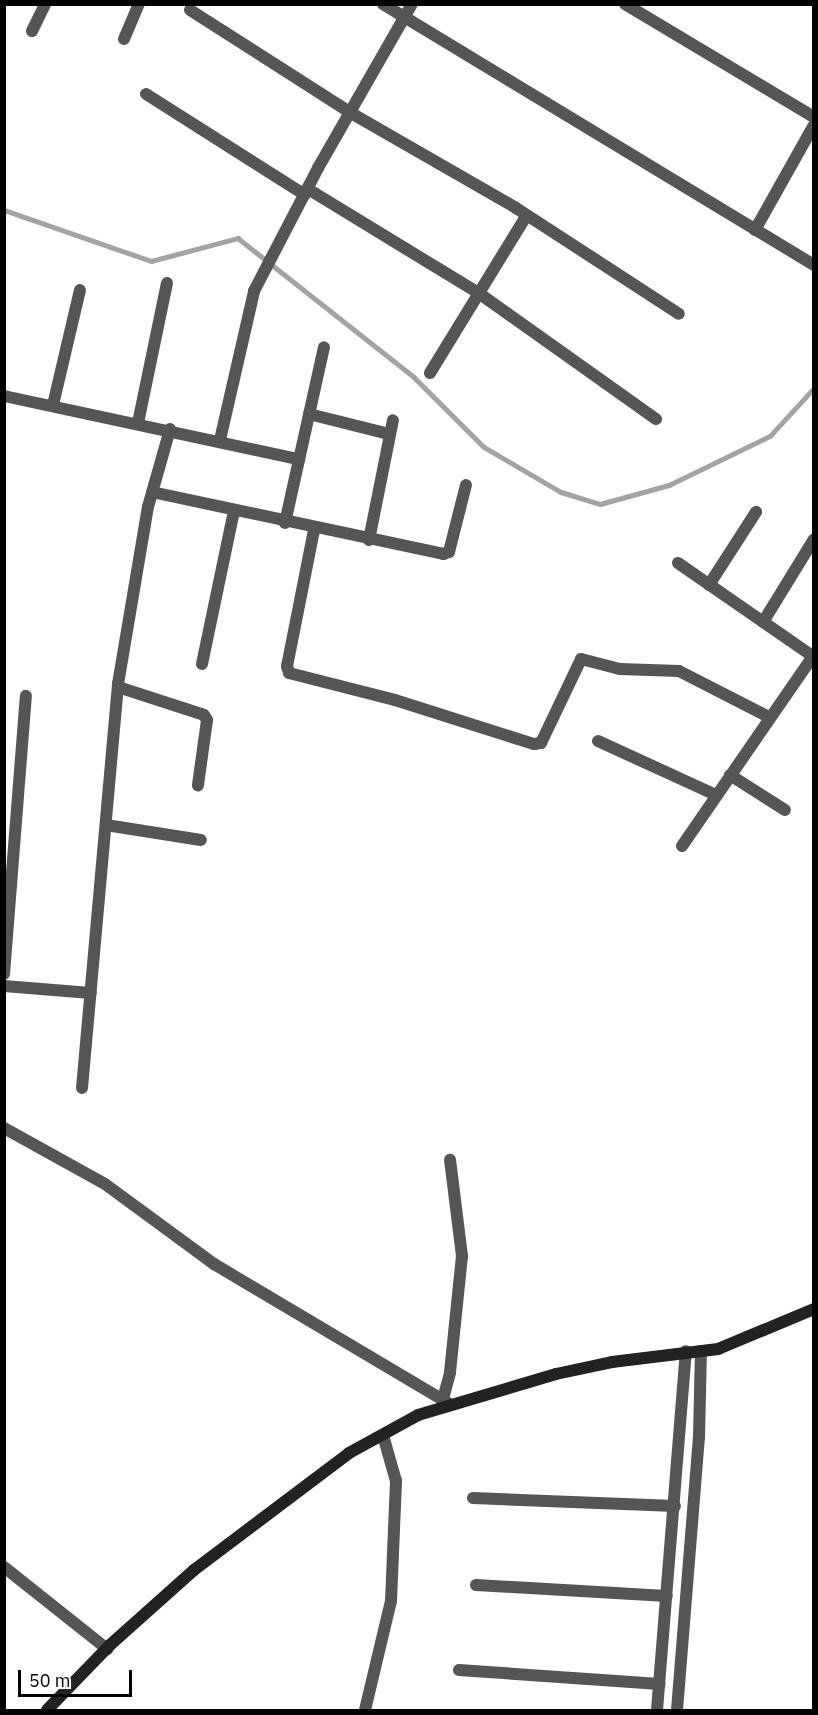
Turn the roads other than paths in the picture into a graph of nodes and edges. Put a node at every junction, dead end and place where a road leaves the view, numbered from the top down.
1 (45, 4) edge
2 (140, 4) edge
3 (383, 4) edge
4 (412, 4) edge
5 (625, 4) edge
6 (190, 10) dead end
7 (405, 18) junction
8 (32, 31) dead end
9 (124, 39) dead end
10 (146, 94) dead end
11 (351, 113) junction
12 (813, 117) edge
13 (813, 125) edge
14 (306, 192) junction
15 (526, 215) junction
16 (755, 230) junction
17 (813, 265) edge
18 (167, 284) dead end
19 (80, 290) dead end
20 (480, 294) junction
21 (679, 314) dead end
22 (324, 347) dead end
23 (430, 373) dead end
24 (4, 396) edge
25 (53, 405) junction
26 (309, 414) junction
27 (656, 419) dead end
28 (393, 420) dead end
29 (138, 423) junction
30 (170, 429) junction
31 (389, 434) junction
32 (219, 440) junction
33 (299, 459) junction
34 (466, 485) dead end
35 (152, 492) junction
36 (234, 511) junction
37 (756, 512) dead end
38 (285, 523) junction
39 (314, 530) junction
40 (813, 539) edge
41 (369, 540) junction
42 (678, 563) dead end
43 (709, 585) junction
44 (763, 622) junction
45 (813, 657) edge
46 (202, 664) dead end
47 (117, 687) junction
48 (26, 696) dead end
49 (769, 717) junction
50 (598, 741) dead end
51 (730, 775) junction
52 (198, 785) dead end
53 (716, 795) junction
54 (785, 810) dead end
55 (106, 825) junction
56 (201, 840) dead end
57 (682, 846) dead end
58 (4, 974) edge
59 (4, 986) edge
60 (91, 993) junction
61 (82, 1088) dead end
62 (4, 1128) edge
63 (450, 1160) dead end
64 (813, 1309) edge
65 (686, 1351) junction
66 (701, 1351) junction
67 (446, 1402) junction
68 (383, 1435) junction
69 (473, 1498) dead end
70 (675, 1506) junction
71 (4, 1567) edge
72 (476, 1585) dead end
73 (667, 1596) junction
74 (106, 1649) junction
75 (459, 1670) dead end
76 (660, 1684) junction
77 (47, 1710) edge
78 (364, 1710) edge
79 (657, 1710) edge
80 (677, 1710) edge

1 - 8 street
2 - 9 street
3 - 7 street
4 - 7 street
5 - 12 street
6 - 11 street
7 - 11 street
7 - 16 street
10 - 14 street
11 - 14 street
11 - 15 street
13 - 16 street
14 - 20 street
14 - 32 street
15 - 20 street
15 - 21 street
16 - 17 street
18 - 29 street
19 - 25 street
20 - 23 street
20 - 27 street
22 - 26 street
24 - 25 street
25 - 29 street
26 - 31 street
26 - 33 street
28 - 31 street
29 - 30 street
30 - 32 street
30 - 35 street
31 - 41 street
32 - 33 street
33 - 38 street
34 - 41 street
35 - 36 street
35 - 47 street
36 - 38 street
36 - 46 street
37 - 43 street
38 - 39 street
39 - 41 street
39 - 49 street
40 - 44 street
42 - 43 street
43 - 44 street
44 - 45 street
45 - 49 street
47 - 52 street
47 - 55 street
48 - 58 street
49 - 51 street
50 - 53 street
51 - 53 street
51 - 54 street
53 - 57 street
55 - 56 street
55 - 60 street
59 - 60 street
60 - 61 street
62 - 67 street
63 - 67 street
64 - 66 main road
65 - 66 main road
65 - 67 main road
65 - 70 street
66 - 80 street
67 - 68 main road
68 - 74 main road
68 - 78 street
69 - 70 street
70 - 73 street
71 - 74 street
72 - 73 street
73 - 76 street
74 - 77 main road
75 - 76 street
76 - 79 street

